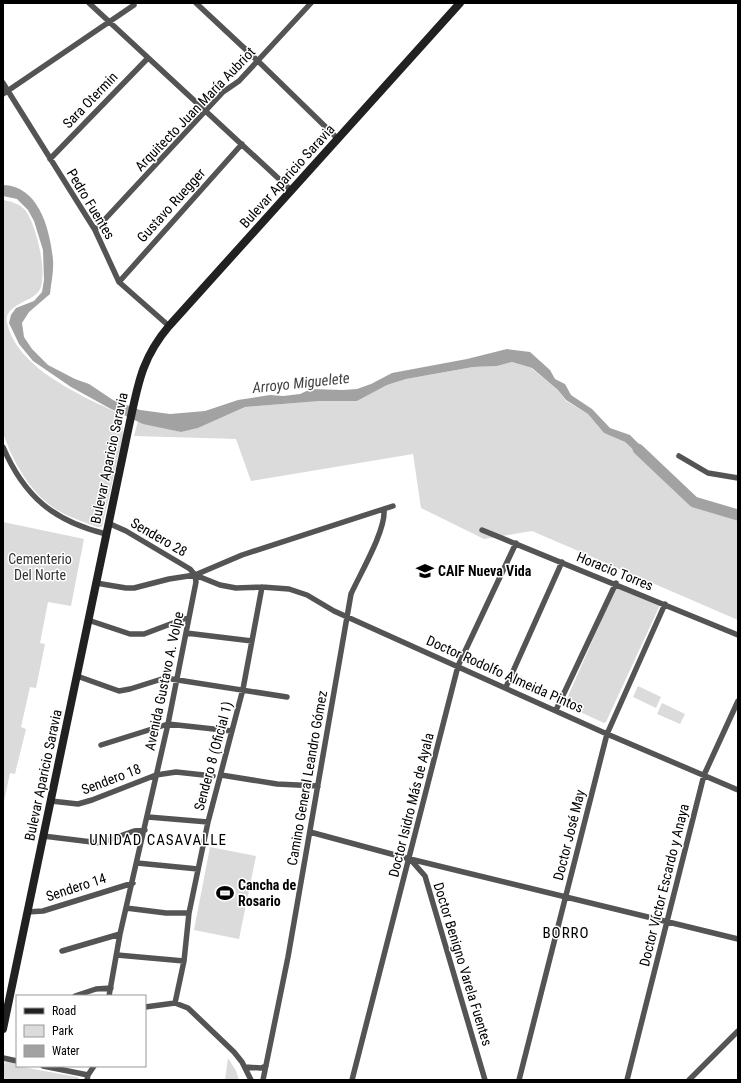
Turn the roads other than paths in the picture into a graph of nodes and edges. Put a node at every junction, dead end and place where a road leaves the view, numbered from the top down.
1 (89, 3) edge
2 (196, 3) edge
3 (311, 3) edge
4 (460, 3) edge
5 (134, 5) dead end
6 (109, 22) junction
7 (148, 58) junction
8 (258, 60) junction
9 (3, 83) edge
10 (6, 92) edge
11 (206, 111) junction
12 (338, 138) junction
13 (242, 144) junction
14 (50, 159) junction
15 (292, 190) junction
16 (95, 230) junction
17 (119, 282) junction
18 (169, 326) junction
19 (3, 447) edge
20 (679, 456) dead end
21 (738, 478) edge
22 (393, 506) dead end
23 (384, 510) junction
24 (108, 523) junction
25 (482, 530) dead end
26 (106, 534) junction
27 (516, 544) junction
28 (562, 562) junction
29 (195, 575) junction
30 (96, 583) junction
31 (616, 583) junction
32 (262, 587) junction
33 (665, 604) junction
34 (189, 617) junction
35 (347, 617) junction
36 (88, 620) junction
37 (186, 633) junction
38 (738, 635) edge
39 (252, 641) junction
40 (458, 666) junction
41 (77, 676) junction
42 (176, 680) junction
43 (506, 687) junction
44 (243, 689) junction
45 (287, 697) dead end
46 (738, 701) edge
47 (556, 710) junction
48 (168, 724) junction
49 (232, 731) junction
50 (607, 734) junction
51 (101, 745) dead end
52 (704, 774) junction
53 (156, 775) junction
54 (221, 775) junction
55 (213, 776) dead end
56 (318, 786) junction
57 (738, 790) edge
58 (51, 801) junction
59 (148, 817) junction
60 (208, 822) junction
61 (145, 830) junction
62 (310, 832) junction
63 (43, 836) junction
64 (410, 859) junction
65 (137, 863) junction
66 (198, 869) junction
67 (133, 883) junction
68 (566, 897) junction
69 (126, 908) junction
70 (27, 912) junction
71 (189, 913) junction
72 (667, 922) junction
73 (120, 934) junction
74 (738, 939) edge
75 (62, 951) dead end
76 (117, 955) junction
77 (184, 961) junction
78 (111, 988) junction
79 (78, 995) edge
80 (109, 995) edge
81 (175, 1003) junction
82 (146, 1007) edge
83 (3, 1028) edge
84 (738, 1031) edge
85 (3, 1058) edge
86 (16, 1061) edge
87 (266, 1066) junction
88 (47, 1067) edge
89 (94, 1067) edge
90 (245, 1067) junction
91 (88, 1078) edge
92 (251, 1080) edge
93 (263, 1080) edge
94 (352, 1080) edge
95 (485, 1080) edge
96 (519, 1080) edge
97 (627, 1080) edge
98 (689, 1080) edge

1 - 6 street
2 - 8 street
3 - 8 street, Arquitecto Juan María Aubriot
4 - 12 street, Bulevar Aparicio Saravia
5 - 6 street
6 - 7 street
6 - 10 street
7 - 11 street
7 - 14 street, Sara Otermin
8 - 11 street, Arquitecto Juan María Aubriot
8 - 12 street
9 - 10 street, Pedro Fuentes
10 - 14 street, Pedro Fuentes
11 - 13 street
11 - 16 street, Arquitecto Juan María Aubriot
12 - 15 street, Bulevar Aparicio Saravia
13 - 15 street
13 - 17 street, Gustavo Ruegger
14 - 16 street, Pedro Fuentes
15 - 18 street, Bulevar Aparicio Saravia
16 - 17 street, Pedro Fuentes
17 - 18 street, Pedro Fuentes
18 - 24 street, Bulevar Aparicio Saravia
19 - 26 street
20 - 21 street
22 - 23 street
23 - 29 street
23 - 35 street, Camino General Leandro Gómez
24 - 26 street, Bulevar Aparicio Saravia
24 - 29 street, Sendero 28
25 - 27 street, Horacio Torres
26 - 30 street, Bulevar Aparicio Saravia
27 - 28 street, Horacio Torres
27 - 40 street, Doctor Isidro Más de Ayala
28 - 31 street, Horacio Torres
28 - 43 street
29 - 30 street
29 - 32 street, Doctor Rodolfo Almeida Pintos
29 - 34 street, Avenida Gustavo A. Volpe
30 - 36 street, Bulevar Aparicio Saravia
31 - 33 street, Horacio Torres
31 - 47 street
32 - 35 street, Doctor Rodolfo Almeida Pintos
32 - 39 street, Sendero 8 (Oficial 1)
33 - 38 street, Horacio Torres
33 - 50 street, Doctor José May
34 - 36 street
34 - 37 street, Avenida Gustavo A. Volpe
35 - 40 street, Doctor Rodolfo Almeida Pintos
35 - 56 street, Camino General Leandro Gómez
36 - 41 street, Bulevar Aparicio Saravia
37 - 39 street
37 - 42 street, Avenida Gustavo A. Volpe
39 - 44 street, Sendero 8 (Oficial 1)
40 - 43 street, Doctor Rodolfo Almeida Pintos
40 - 64 street, Doctor Isidro Más de Ayala
41 - 42 street
41 - 58 street, Bulevar Aparicio Saravia
42 - 44 street
42 - 48 street, Avenida Gustavo A. Volpe
43 - 47 street, Doctor Rodolfo Almeida Pintos
44 - 45 street
44 - 49 street, Sendero 8 (Oficial 1)
46 - 52 street, Doctor Víctor Escardo y Anaya
47 - 50 street, Doctor Rodolfo Almeida Pintos
48 - 49 street
48 - 51 street
48 - 53 street, Avenida Gustavo A. Volpe
49 - 54 street, Sendero 8 (Oficial 1)
50 - 52 street, Doctor Rodolfo Almeida Pintos
50 - 68 street, Doctor José May
52 - 57 street, Doctor Rodolfo Almeida Pintos
52 - 72 street, Doctor Víctor Escardo y Anaya
53 - 55 street, Sendero 18
53 - 58 street, Sendero 18
53 - 59 street, Avenida Gustavo A. Volpe
54 - 56 street
54 - 60 street, Sendero 8 (Oficial 1)
56 - 62 street, Camino General Leandro Gómez
58 - 63 street, Bulevar Aparicio Saravia
59 - 60 street
59 - 61 street, Avenida Gustavo A. Volpe
60 - 66 street, Sendero 8 (Oficial 1)
61 - 63 street
61 - 65 street, Avenida Gustavo A. Volpe
62 - 64 street
62 - 87 street, Camino General Leandro Gómez
63 - 70 street, Bulevar Aparicio Saravia
64 - 68 street
64 - 94 street, Doctor Isidro Más de Ayala
64 - 95 street, Doctor Benigno Varela Fuentes
65 - 66 street
65 - 67 street, Avenida Gustavo A. Volpe
66 - 71 street, Sendero 8 (Oficial 1)
67 - 69 street, Avenida Gustavo A. Volpe
67 - 70 street, Sendero 14
68 - 72 street
68 - 96 street, Doctor José May
69 - 71 street
69 - 73 street, Avenida Gustavo A. Volpe
70 - 83 street, Bulevar Aparicio Saravia
71 - 77 street, Sendero 8 (Oficial 1)
72 - 74 street
72 - 97 street, Doctor Víctor Escardo y Anaya
73 - 75 street
73 - 76 street, Avenida Gustavo A. Volpe
76 - 77 street
76 - 78 street, Avenida Gustavo A. Volpe
77 - 81 street, Sendero 8 (Oficial 1)
78 - 79 street
78 - 80 street, Avenida Gustavo A. Volpe
81 - 82 street
81 - 90 street
84 - 98 street
85 - 86 street
87 - 90 street
87 - 93 street, Camino General Leandro Gómez
88 - 91 street
89 - 91 street
90 - 92 street

